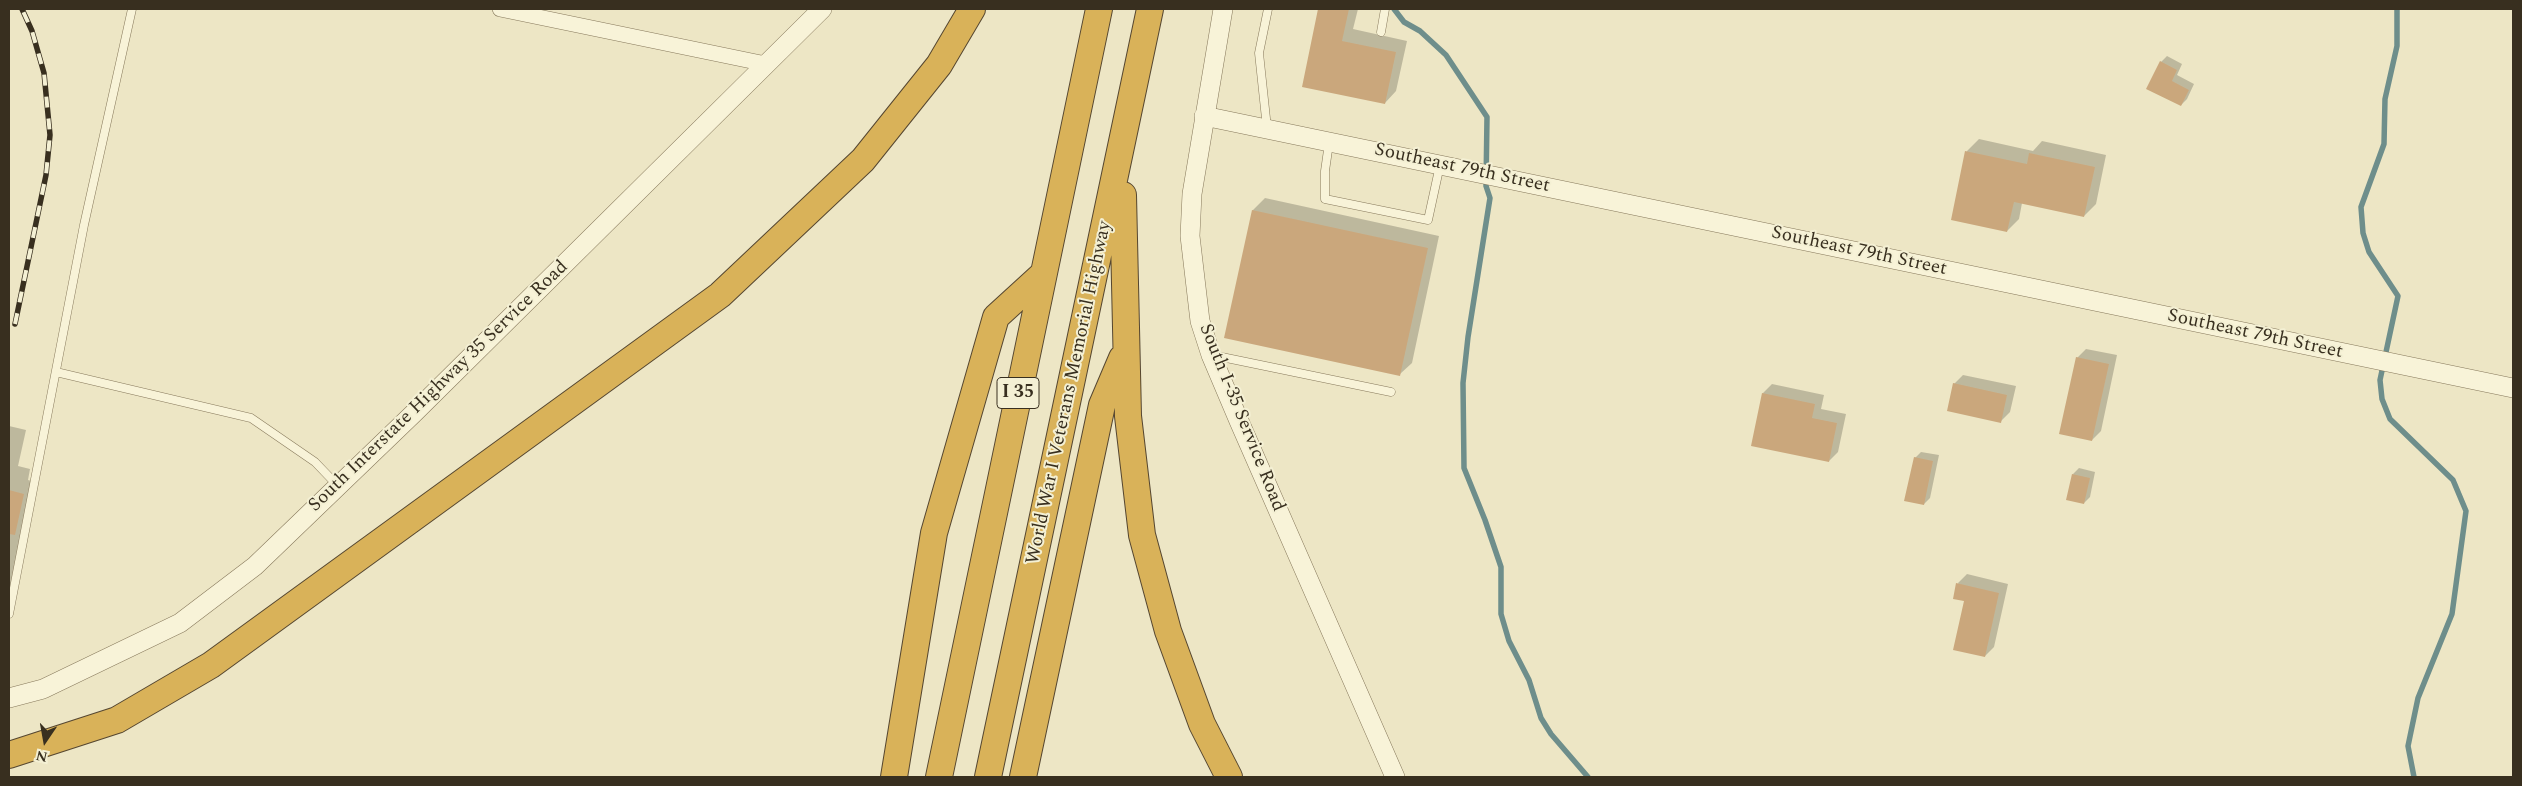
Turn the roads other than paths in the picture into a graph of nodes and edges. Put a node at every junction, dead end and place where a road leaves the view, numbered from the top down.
1 (132, 9) edge
2 (500, 9) edge
3 (822, 9) edge
4 (972, 9) edge
5 (1099, 9) edge
6 (1150, 9) edge
7 (1223, 9) edge
8 (1268, 9) edge
9 (1385, 9) edge
10 (1380, 32) dead end
11 (766, 64) junction
12 (1204, 116) junction
13 (1268, 129) junction
14 (1330, 142) junction
15 (1122, 149) junction
16 (1440, 165) junction
17 (1042, 275) junction
18 (1126, 348) junction
19 (1211, 355) junction
20 (56, 372) junction
21 (2513, 388) edge
22 (1391, 392) dead end
23 (338, 486) junction
24 (9, 614) edge
25 (9, 698) edge
26 (9, 755) edge
27 (894, 777) edge
28 (939, 777) edge
29 (988, 777) edge
30 (1023, 777) edge
31 (1229, 777) edge
32 (1395, 777) edge

1 - 20 lane
2 - 11 street
3 - 11 street, South Interstate Highway 35 Service Road
4 - 26 highway
5 - 17 highway, I 35
6 - 15 highway, World War I Veterans Memorial Highway / I 35
7 - 12 street, South I-35 Service Road
8 - 13 lane
9 - 10 lane
11 - 23 street, South Interstate Highway 35 Service Road
12 - 13 street, Southeast 79th Street
12 - 19 street, South I-35 Service Road
13 - 14 street, Southeast 79th Street
14 - 16 street, Southeast 79th Street
14 - 16 lane
15 - 18 highway
15 - 29 highway, World War I Veterans Memorial Highway / I 35
16 - 21 street, Southeast 79th Street
17 - 27 highway
17 - 28 highway, I 35
18 - 30 highway
18 - 31 highway
19 - 22 lane
19 - 32 street, South I-35 Service Road
20 - 23 lane
20 - 24 lane
23 - 25 street, South Interstate Highway 35 Service Road

